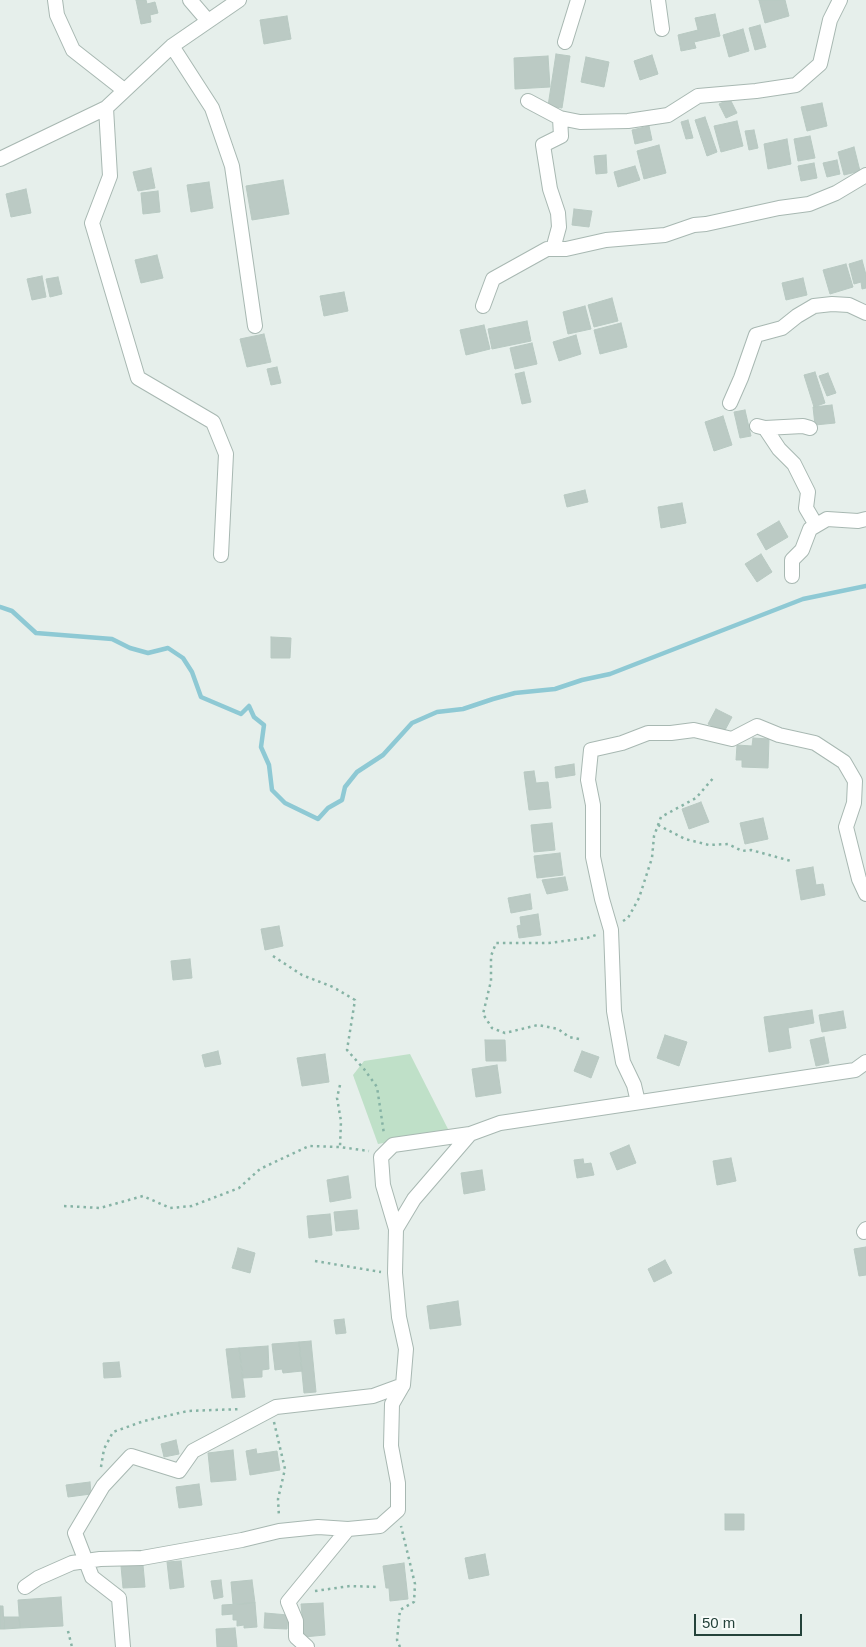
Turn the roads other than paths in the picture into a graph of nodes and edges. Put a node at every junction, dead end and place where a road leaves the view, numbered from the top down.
1 (55, 0) edge
2 (190, 0) edge
3 (239, 0) edge
4 (578, 0) edge
5 (658, 0) edge
6 (840, 0) edge
7 (208, 21) junction
8 (662, 29) dead end
9 (565, 42) dead end
10 (172, 46) junction
11 (124, 90) junction
12 (528, 101) dead end
13 (106, 108) junction
14 (560, 118) junction
15 (0, 159) edge
16 (866, 175) edge
17 (553, 249) junction
18 (483, 306) dead end
19 (866, 313) edge
20 (255, 326) dead end
21 (730, 403) dead end
22 (810, 428) dead end
23 (866, 519) edge
24 (816, 525) junction
25 (221, 555) dead end
26 (792, 576) dead end
27 (866, 894) edge
28 (866, 1062) edge
29 (638, 1102) junction
30 (470, 1134) junction
31 (396, 1229) junction
32 (403, 1385) junction
33 (348, 1529) junction
34 (86, 1561) junction
35 (25, 1587) dead end
36 (123, 1647) edge
37 (307, 1647) edge

1 - 11 street
2 - 7 street
3 - 7 street
4 - 9 street
5 - 8 street
6 - 14 street
7 - 10 street
10 - 11 street
10 - 20 street
11 - 13 street
12 - 14 street
13 - 15 street
13 - 25 street
14 - 17 street
16 - 17 street
17 - 18 street
19 - 21 street
22 - 24 street
23 - 24 street
24 - 26 street
27 - 29 street
28 - 29 street
29 - 30 street
30 - 31 street
30 - 31 street
31 - 32 street
32 - 33 street
32 - 34 street
33 - 34 street
33 - 37 street
34 - 35 street
34 - 36 street

